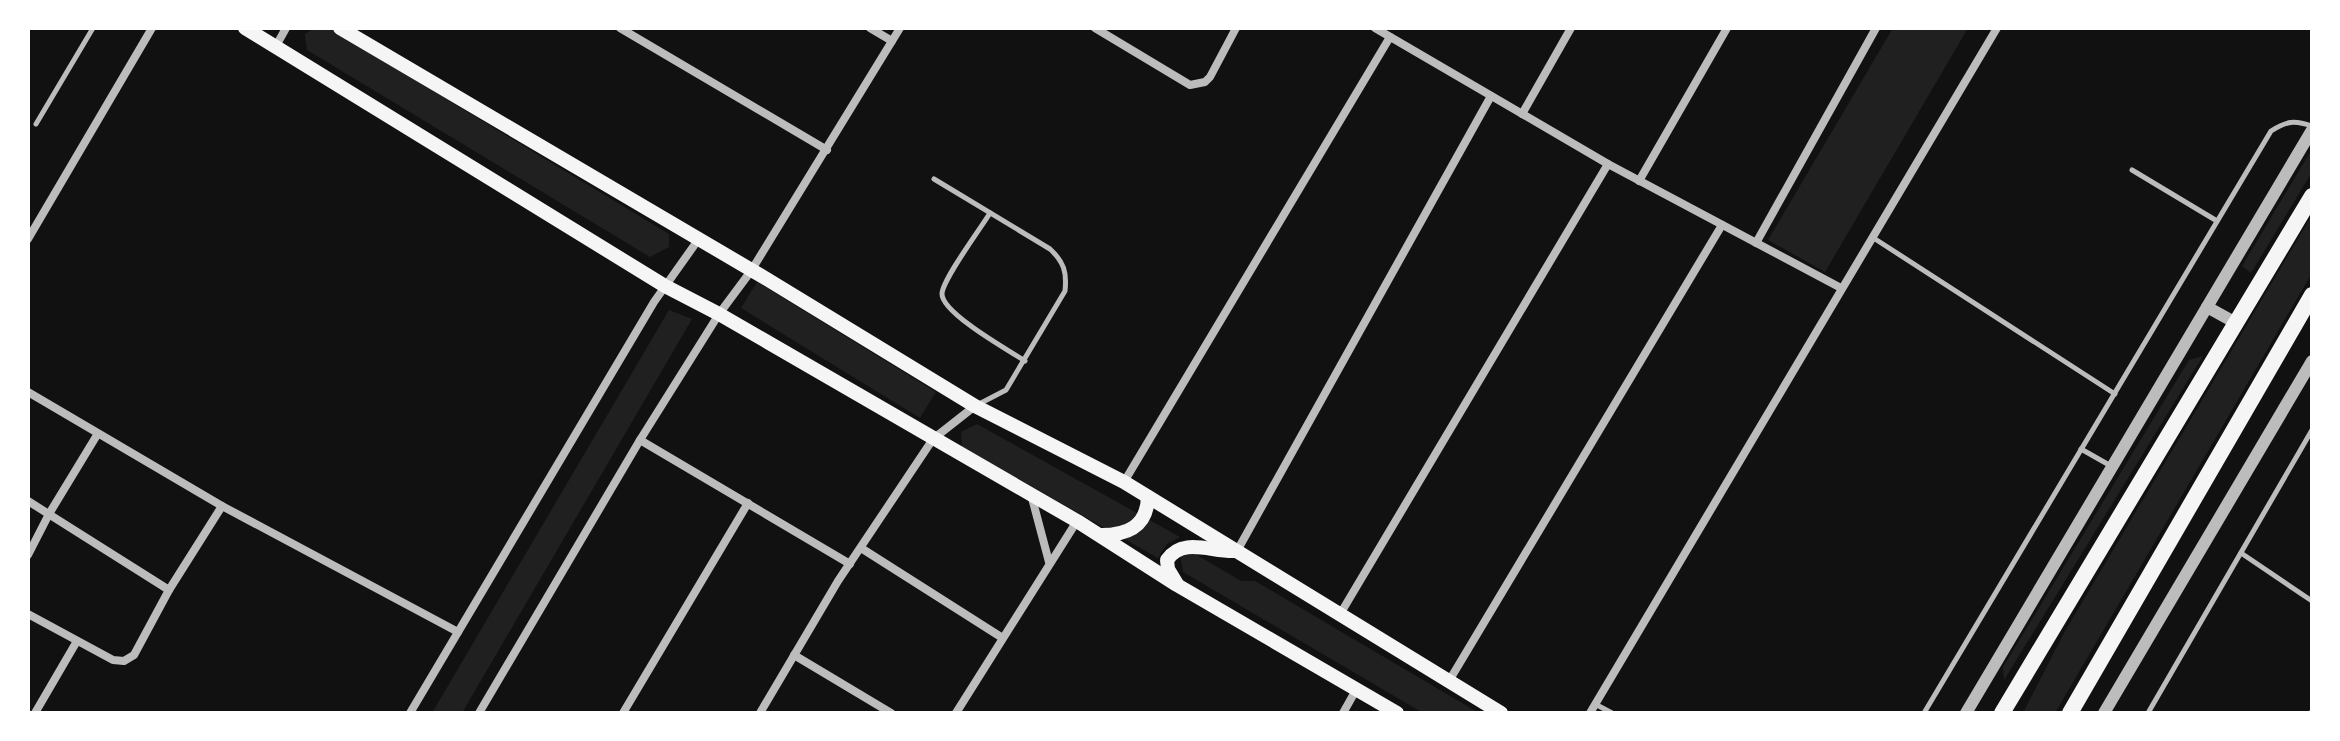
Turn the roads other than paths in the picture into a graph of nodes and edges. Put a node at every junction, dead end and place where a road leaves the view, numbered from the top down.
1 (93, 28) edge
2 (152, 28) edge
3 (245, 28) edge
4 (286, 28) edge
5 (340, 28) edge
6 (620, 28) edge
7 (870, 28) edge
8 (900, 28) edge
9 (1095, 28) edge
10 (1236, 28) edge
11 (1375, 28) edge
12 (1571, 28) edge
13 (1727, 28) edge
14 (1876, 28) edge
15 (1997, 28) edge
16 (1390, 37) junction
17 (892, 41) junction
18 (276, 46) junction
19 (1491, 96) junction
20 (1522, 114) junction
21 (36, 124) dead end
22 (2312, 128) edge
23 (827, 150) junction
24 (1608, 164) junction
25 (2132, 170) dead end
26 (934, 179) dead end
27 (1639, 181) junction
28 (2312, 196) edge
29 (990, 213) junction
30 (2217, 221) junction
31 (1722, 225) junction
32 (1872, 237) junction
33 (28, 239) edge
34 (698, 240) junction
35 (1756, 243) junction
36 (751, 271) junction
37 (665, 286) junction
38 (1841, 288) junction
39 (2312, 295) edge
40 (2207, 307) junction
41 (719, 314) junction
42 (2236, 323) junction
43 (1025, 361) junction
44 (2312, 361) edge
45 (28, 392) edge
46 (2115, 394) junction
47 (975, 406) junction
48 (2312, 430) edge
49 (97, 435) junction
50 (933, 439) junction
51 (640, 440) junction
52 (2081, 449) junction
53 (2112, 467) junction
54 (1124, 482) junction
55 (1148, 497) junction
56 (1032, 498) junction
57 (28, 501) edge
58 (748, 503) junction
59 (222, 506) junction
60 (49, 514) junction
61 (1077, 521) junction
62 (1100, 535) junction
63 (861, 548) junction
64 (1237, 551) junction
65 (2241, 553) junction
66 (28, 555) edge
67 (1049, 562) junction
68 (850, 564) junction
69 (1177, 585) junction
70 (169, 590) junction
71 (2312, 601) edge
72 (28, 614) edge
73 (1339, 616) junction
74 (458, 632) junction
75 (1001, 637) junction
76 (77, 641) junction
77 (794, 655) junction
78 (1449, 681) junction
79 (1356, 690) junction
80 (1595, 704) junction
81 (35, 713) edge
82 (410, 713) edge
83 (479, 713) edge
84 (623, 713) edge
85 (760, 713) edge
86 (891, 713) edge
87 (956, 713) edge
88 (1343, 713) edge
89 (1397, 713) edge
90 (1501, 713) edge
91 (1590, 713) edge
92 (1612, 713) edge
93 (1924, 713) edge
94 (1966, 713) edge
95 (2002, 713) edge
96 (2070, 713) edge
97 (2104, 713) edge
98 (2148, 713) edge

1 - 21 lane
2 - 33 street
3 - 18 main road
4 - 18 street
5 - 34 main road
6 - 23 street
7 - 17 street
8 - 17 street
9 - 10 street
11 - 16 street
12 - 20 street
13 - 27 street
14 - 35 street
15 - 32 street
16 - 19 street
16 - 54 street
17 - 23 street
18 - 37 main road
19 - 20 street
19 - 64 street
20 - 24 street
22 - 30 lane
22 - 40 street
23 - 36 street
24 - 27 street
24 - 73 street
25 - 30 lane
26 - 29 lane
27 - 31 street
28 - 42 main road
29 - 43 lane
29 - 43 lane
30 - 46 lane
31 - 35 street
31 - 78 street
32 - 38 street
32 - 46 lane
34 - 36 main road
34 - 37 street
35 - 38 street
36 - 41 street
36 - 47 main road
37 - 41 main road
37 - 74 street
38 - 80 street
39 - 96 main road
40 - 42 street
40 - 53 street
41 - 50 main road
41 - 51 street
42 - 95 main road
43 - 47 lane
44 - 97 street
45 - 49 street
46 - 52 lane
47 - 50 street
47 - 54 main road
48 - 65 lane
49 - 59 street
49 - 60 street
50 - 56 main road
50 - 63 street
51 - 58 street
51 - 83 street
52 - 53 lane
52 - 93 lane
53 - 94 street
54 - 55 main road
55 - 62 main road
55 - 64 main road
56 - 61 main road
56 - 67 street
57 - 60 street
58 - 68 street
58 - 84 street
59 - 70 street
59 - 74 street
60 - 66 street
60 - 70 street
61 - 62 main road
61 - 67 street
62 - 69 main road
63 - 68 street
63 - 75 street
64 - 69 main road
64 - 73 main road
65 - 71 lane
65 - 98 lane
67 - 75 street
68 - 77 street
69 - 79 main road
70 - 76 street
72 - 76 street
73 - 78 main road
74 - 82 street
75 - 87 street
76 - 81 street
77 - 85 street
77 - 86 street
78 - 90 main road
79 - 88 street
79 - 89 main road
80 - 91 street
80 - 92 lane

